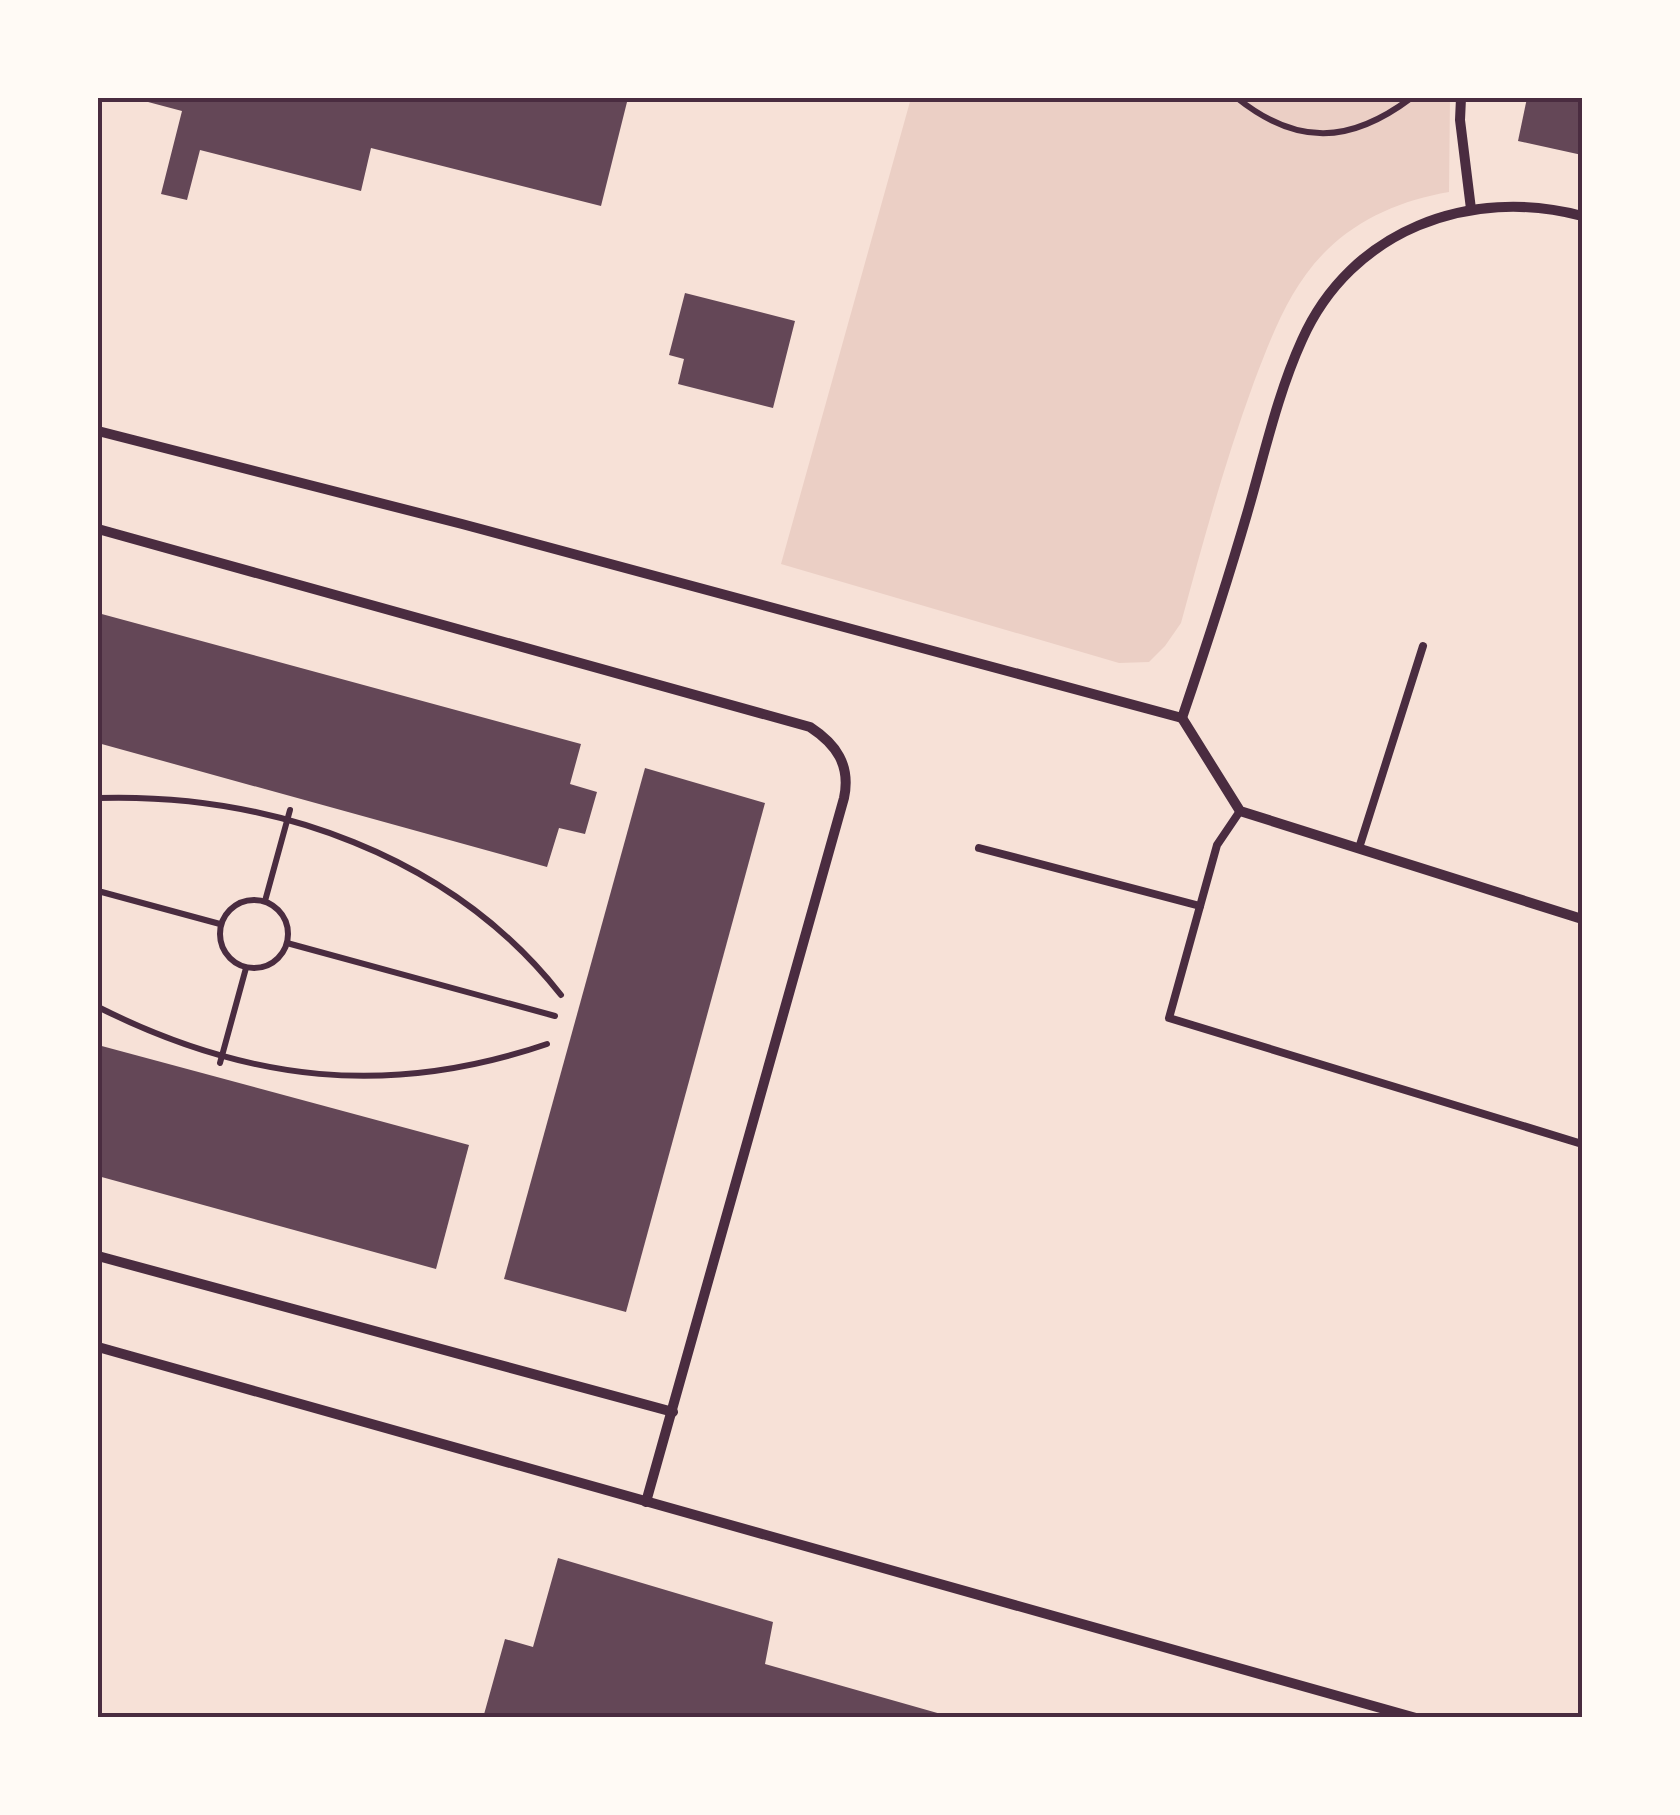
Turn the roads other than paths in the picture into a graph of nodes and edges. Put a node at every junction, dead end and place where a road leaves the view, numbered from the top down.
1 (1461, 98) edge
2 (1472, 210) junction
3 (1582, 216) edge
4 (98, 430) edge
5 (98, 529) edge
6 (1423, 646) dead end
7 (1182, 718) junction
8 (1240, 811) junction
9 (979, 848) dead end
10 (1359, 848) junction
11 (1200, 906) junction
12 (1582, 919) edge
13 (1582, 1144) edge
14 (98, 1256) edge
15 (98, 1347) edge
16 (674, 1412) junction
17 (646, 1502) junction
18 (1416, 1718) edge

1 - 2 street
2 - 3 street
2 - 7 street
4 - 7 street
5 - 16 street
6 - 10 lane
7 - 8 street
8 - 10 street
8 - 11 lane
9 - 11 lane
10 - 12 street
11 - 13 lane
14 - 16 street
15 - 17 street
16 - 17 street
17 - 18 street

